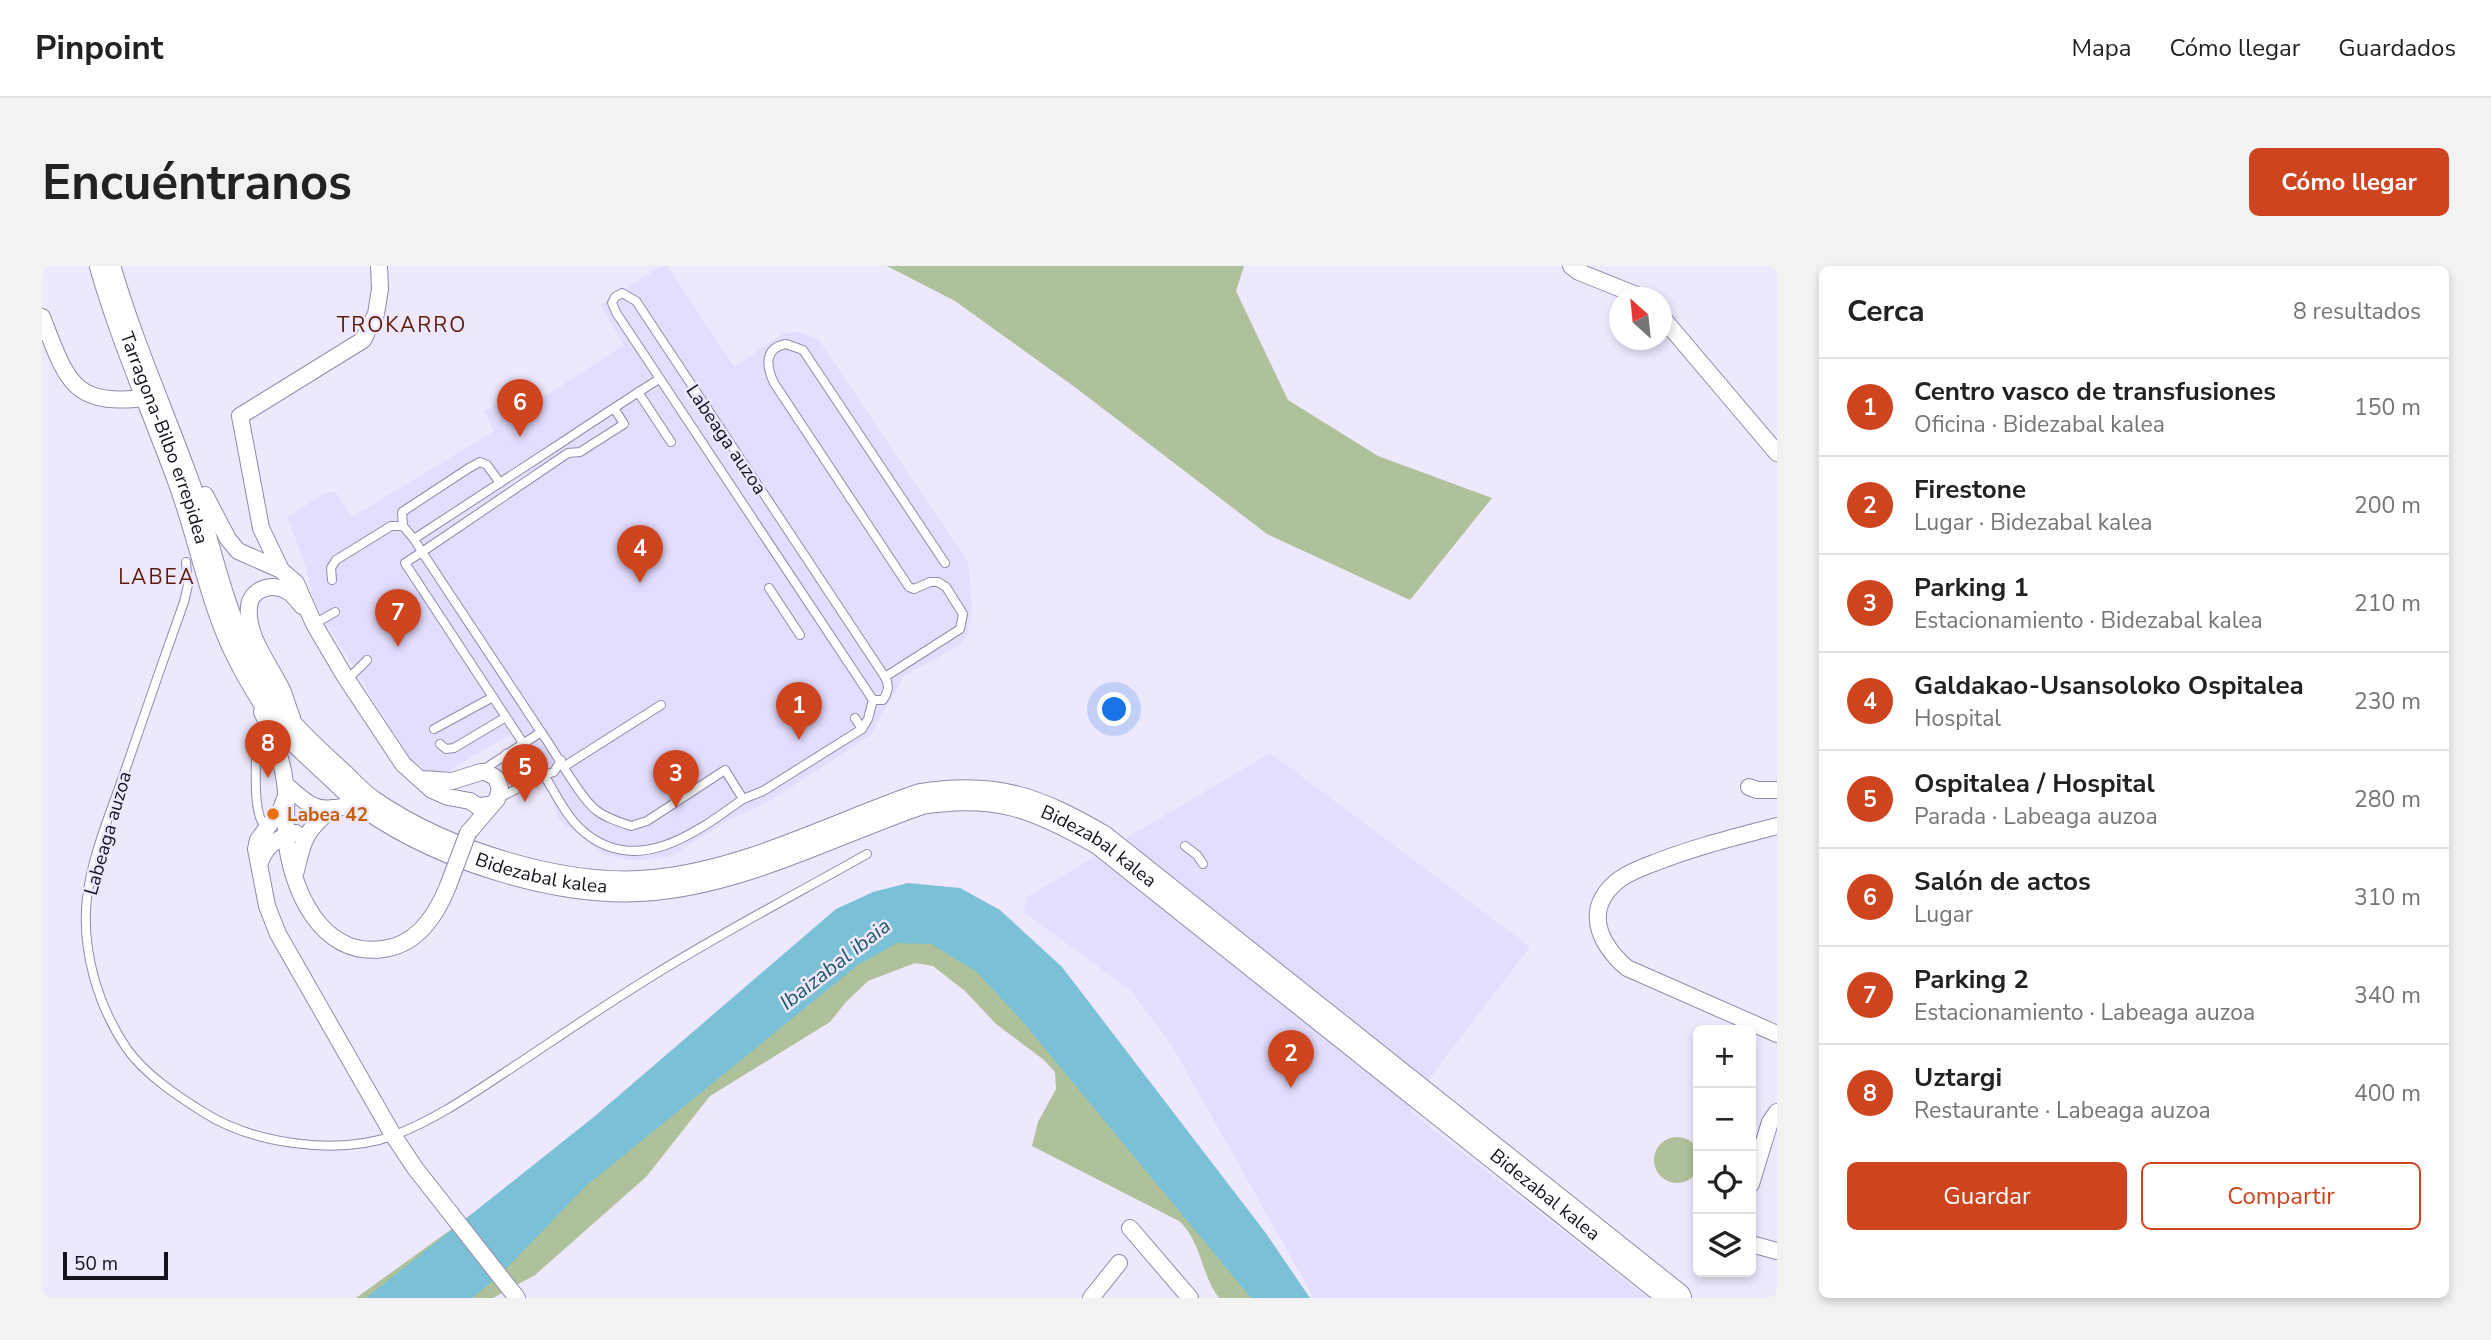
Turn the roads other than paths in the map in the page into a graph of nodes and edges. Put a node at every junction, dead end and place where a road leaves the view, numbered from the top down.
1 (105, 266) edge
2 (123, 266) edge
3 (379, 266) edge
4 (1571, 266) edge
5 (1616, 287) edge
6 (42, 317) edge
7 (1672, 329) edge
8 (659, 379) junction
9 (638, 393) junction
10 (152, 397) junction
11 (614, 408) junction
12 (671, 442) dead end
13 (1777, 453) edge
14 (499, 483) junction
15 (205, 495) junction
16 (403, 526) junction
17 (261, 528) junction
18 (414, 539) junction
19 (239, 551) junction
20 (422, 552) junction
21 (186, 562) dead end
22 (945, 563) dead end
23 (281, 570) junction
24 (332, 580) dead end
25 (769, 588) dead end
26 (335, 612) dead end
27 (312, 619) junction
28 (800, 635) dead end
29 (238, 647) junction
30 (367, 660) dead end
31 (885, 677) junction
32 (346, 680) junction
33 (493, 697) junction
34 (873, 700) junction
35 (661, 705) dead end
36 (506, 717) junction
37 (292, 718) junction
38 (855, 718) dead end
39 (434, 729) dead end
40 (862, 729) junction
41 (541, 733) junction
42 (440, 744) dead end
43 (524, 744) junction
44 (312, 751) junction
45 (506, 754) junction
46 (256, 756) dead end
47 (563, 763) junction
48 (476, 774) junction
49 (544, 775) junction
50 (421, 779) junction
51 (524, 784) junction
52 (1749, 787) dead end
53 (1777, 790) edge
54 (286, 791) junction
55 (743, 799) junction
56 (470, 801) junction
57 (494, 802) junction
58 (369, 805) junction
59 (333, 808) junction
60 (405, 825) joint
61 (1777, 826) edge
62 (266, 828) junction
63 (309, 829) junction
64 (468, 833) junction
65 (283, 837) junction
66 (1185, 846) dead end
67 (867, 854) dead end
68 (260, 862) junction
69 (1203, 864) dead end
70 (294, 880) junction
71 (1777, 1034) edge
72 (1777, 1112) edge
73 (393, 1135) junction
74 (1756, 1168) edge
75 (1130, 1228) dead end
76 (1756, 1245) edge
77 (1777, 1251) edge
78 (1119, 1263) dead end
79 (1674, 1295) edge
80 (517, 1298) edge
81 (1091, 1298) edge
82 (1190, 1298) edge

1 - 10 highway, Tarragona-Bilbo errepidea
2 - 15 highway, Tarragona-Bilbo errepidea
3 - 17 street
4 - 5 street
6 - 10 street
7 - 13 street
8 - 9 lane, Labeaga auzoa
8 - 31 lane, Labeaga auzoa
8 - 34 lane, Labeaga auzoa
9 - 11 lane, Labeaga auzoa
9 - 12 lane
10 - 29 highway, Tarragona-Bilbo errepidea
11 - 14 lane, Labeaga auzoa
11 - 20 lane
14 - 16 lane
14 - 18 lane, Labeaga auzoa
15 - 19 street
15 - 37 highway, Tarragona-Bilbo errepidea
16 - 18 lane
16 - 24 lane
17 - 19 street
17 - 23 street
18 - 20 lane
19 - 23 street
20 - 33 lane
20 - 41 lane
21 - 73 lane, Labeaga auzoa
22 - 31 lane
23 - 27 street
25 - 28 lane
26 - 27 lane
27 - 32 street
27 - 37 street
29 - 44 highway, Tarragona-Bilbo errepidea
29 - 54 street
30 - 32 lane
31 - 34 lane
32 - 50 street
33 - 36 lane
33 - 39 lane
34 - 40 lane
35 - 47 lane
36 - 42 lane
36 - 43 lane
37 - 44 highway, Tarragona-Bilbo errepidea
38 - 40 lane
40 - 55 lane
41 - 43 lane
41 - 47 lane
43 - 45 lane
43 - 49 lane
44 - 58 highway, Tarragona-Bilbo errepidea
45 - 48 lane
45 - 51 lane
46 - 62 lane
47 - 49 lane
47 - 55 lane
48 - 50 street
48 - 56 street
48 - 57 street
49 - 51 lane
49 - 55 lane
50 - 56 street
51 - 57 lane
52 - 53 street
54 - 59 street
54 - 62 street
54 - 65 street
56 - 57 street
56 - 64 street
57 - 64 street
58 - 59 street
58 - 60 highway, Tarragona-Bilbo errepidea
59 - 63 street
60 - 79 highway, Bidezabal kalea
61 - 71 street
62 - 65 street
62 - 68 street
63 - 65 street
63 - 70 street
64 - 70 street, bridge
65 - 68 street
65 - 70 street
66 - 69 lane
67 - 73 lane
68 - 73 street
72 - 74 street
73 - 80 street
75 - 82 street
76 - 77 street
78 - 81 street

